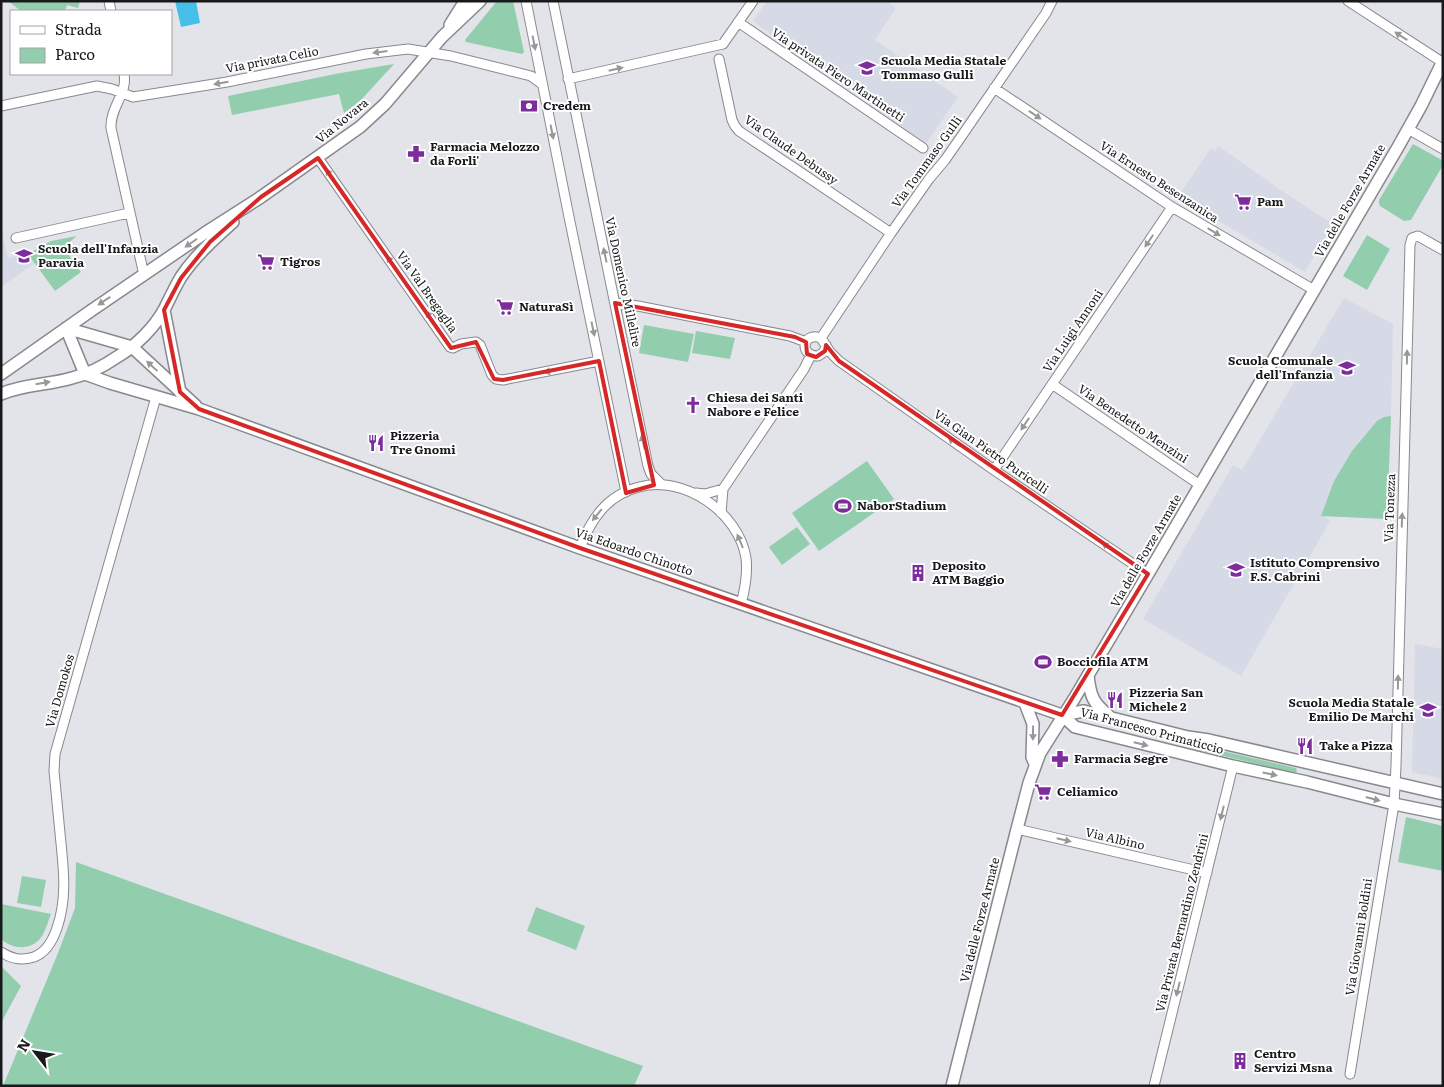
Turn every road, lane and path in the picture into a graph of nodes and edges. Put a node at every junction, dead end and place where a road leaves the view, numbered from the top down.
1 (465, 1) edge
2 (480, 1) edge
3 (526, 1) edge
4 (553, 1) edge
5 (753, 1) edge
6 (1052, 1) edge
7 (1348, 1) edge
8 (738, 22) junction
9 (442, 37) junction
10 (429, 52) junction
11 (719, 59) dead end
12 (1443, 62) edge
13 (124, 75) edge
14 (568, 79) junction
15 (542, 84) junction
16 (994, 88) junction
17 (121, 94) junction
18 (1, 106) edge
19 (1408, 130) junction
20 (923, 148) dead end
21 (1443, 149) edge
22 (318, 158) junction
23 (261, 197) junction
24 (1172, 207) junction
25 (129, 214) junction
26 (891, 233) junction
27 (16, 238) dead end
28 (1443, 250) edge
29 (144, 275) junction
30 (1314, 290) junction
31 (615, 303) junction
32 (164, 310) junction
33 (66, 328) junction
34 (824, 341) junction
35 (806, 342) junction
36 (132, 347) junction
37 (811, 355) junction
38 (599, 361) junction
39 (1, 374) edge
40 (85, 374) junction
41 (1052, 384) junction
42 (180, 392) junction
43 (1, 394) edge
44 (156, 396) junction
45 (199, 409) junction
46 (994, 470) junction
47 (1200, 484) junction
48 (662, 485) junction
49 (722, 489) junction
50 (626, 492) junction
51 (694, 493) junction
52 (721, 513) junction
53 (580, 548) junction
54 (1148, 574) junction
55 (741, 604) junction
56 (1088, 676) junction
57 (1025, 703) junction
58 (1062, 715) junction
59 (1112, 717) junction
60 (1188, 737) junction
61 (1182, 754) junction
62 (1302, 762) junction
63 (1035, 764) junction
64 (1233, 766) junction
65 (1322, 766) junction
66 (1297, 780) junction
67 (1395, 783) junction
68 (1316, 784) junction
69 (1437, 793) edge
70 (1394, 804) junction
71 (1427, 811) junction
72 (1443, 814) edge
73 (1017, 829) junction
74 (1207, 874) junction
75 (1, 952) edge
76 (1350, 1074) dead end
77 (952, 1086) edge
78 (1154, 1086) edge

1 - 9 street
2 - 9 street
3 -> 15 street
4 - 14 street, Via Domenico Millelire
5 - 8 street
6 - 16 street, Via Tommaso Gulli
12 -> 7 street
14 -> 8 street
8 - 20 street, Via privata Piero Martinetti
9 - 10 street, Via Novara
10 - 15 street, Via privata Celio
10 -> 17 street, Via privata Celio
10 - 22 street, Via Novara
11 - 26 street, Via Claude Debussy
12 - 19 street, Via delle Forze Armate
13 - 17 street
31 -> 14 street, Via Domenico Millelire
15 -> 38 street
16 -> 24 street, Via Ernesto Besenzanica
16 - 26 street, Via Tommaso Gulli
17 - 18 street, Via privata Celio
17 - 25 street
19 - 21 street
19 - 30 street, Via delle Forze Armate
22 - 23 street, Via Novara
38 -> 22 street, Via Val Bregaglia
23 -> 29 street, Via Novara
23 - 32 street, Via Novara
24 -> 30 street, Via Ernesto Besenzanica
24 -> 41 street, Via Luigi Annoni
25 - 27 street
25 - 29 street
26 - 34 street, Via Tommaso Gulli
67 -> 28 street, Via Tonezza
29 -> 33 street, Via Novara
30 - 47 street, Via delle Forze Armate
31 - 35 street
48 -> 31 street, Via Domenico Millelire
32 - 36 street, Via Novara
32 - 42 street
33 - 36 street
33 - 39 street, Via Novara
33 - 40 street
34 - 35 street
34 - 37 street
46 -> 34 street, Via Gian Pietro Puricelli
35 - 37 street
36 - 40 street, Via Novara
42 -> 36 street
37 - 49 street
38 - 50 street
43 -> 40 street, Via Novara
40 - 44 street, Via Edoardo Chinotto
41 -> 46 street, Via Luigi Annoni
41 - 47 street, Via Benedetto Menzini
42 - 45 street
44 - 45 street, Via Edoardo Chinotto
44 - 75 street, Via Domokos
45 - 53 street, Via Edoardo Chinotto
54 -> 46 street, Via Gian Pietro Puricelli
47 - 54 street, Via delle Forze Armate
48 - 50 street
48 - 51 street
49 - 51 street
49 - 52 street
50 -> 53 street
51 - 52 street
55 -> 52 street
53 - 55 street, Via Edoardo Chinotto
54 - 56 street, Via delle Forze Armate
55 - 57 street, Via Edoardo Chinotto
56 - 58 street, Via delle Forze Armate
56 - 59 street
57 - 58 street, Via Edoardo Chinotto
57 -> 63 street
58 - 59 street, Via Francesco Primaticcio
58 -> 61 street, Via Francesco Primaticcio
58 - 63 street, Via delle Forze Armate
59 - 60 street, Via Francesco Primaticcio
60 - 61 street
60 - 62 street, Via Francesco Primaticcio
61 - 64 street, Via Francesco Primaticcio
62 - 65 street, Via Francesco Primaticcio
62 - 66 street
63 - 73 street, Via delle Forze Armate
64 -> 66 street, Via Francesco Primaticcio
64 -> 74 street, Via Privata Bernardino Zendrini
65 - 67 street, Via Francesco Primaticcio
65 - 68 street
66 - 68 street, Via Francesco Primaticcio
67 - 69 street, Via Francesco Primaticcio
67 - 70 street, Via Tonezza
68 -> 70 street, Via Francesco Primaticcio
69 - 71 street
70 - 71 street, Via Francesco Primaticcio
70 - 76 street, Via Giovanni Boldini
71 - 72 street, Via Francesco Primaticcio
73 -> 74 street, Via Albino
73 - 77 street, Via delle Forze Armate
74 -> 78 street, Via Privata Bernardino Zendrini

